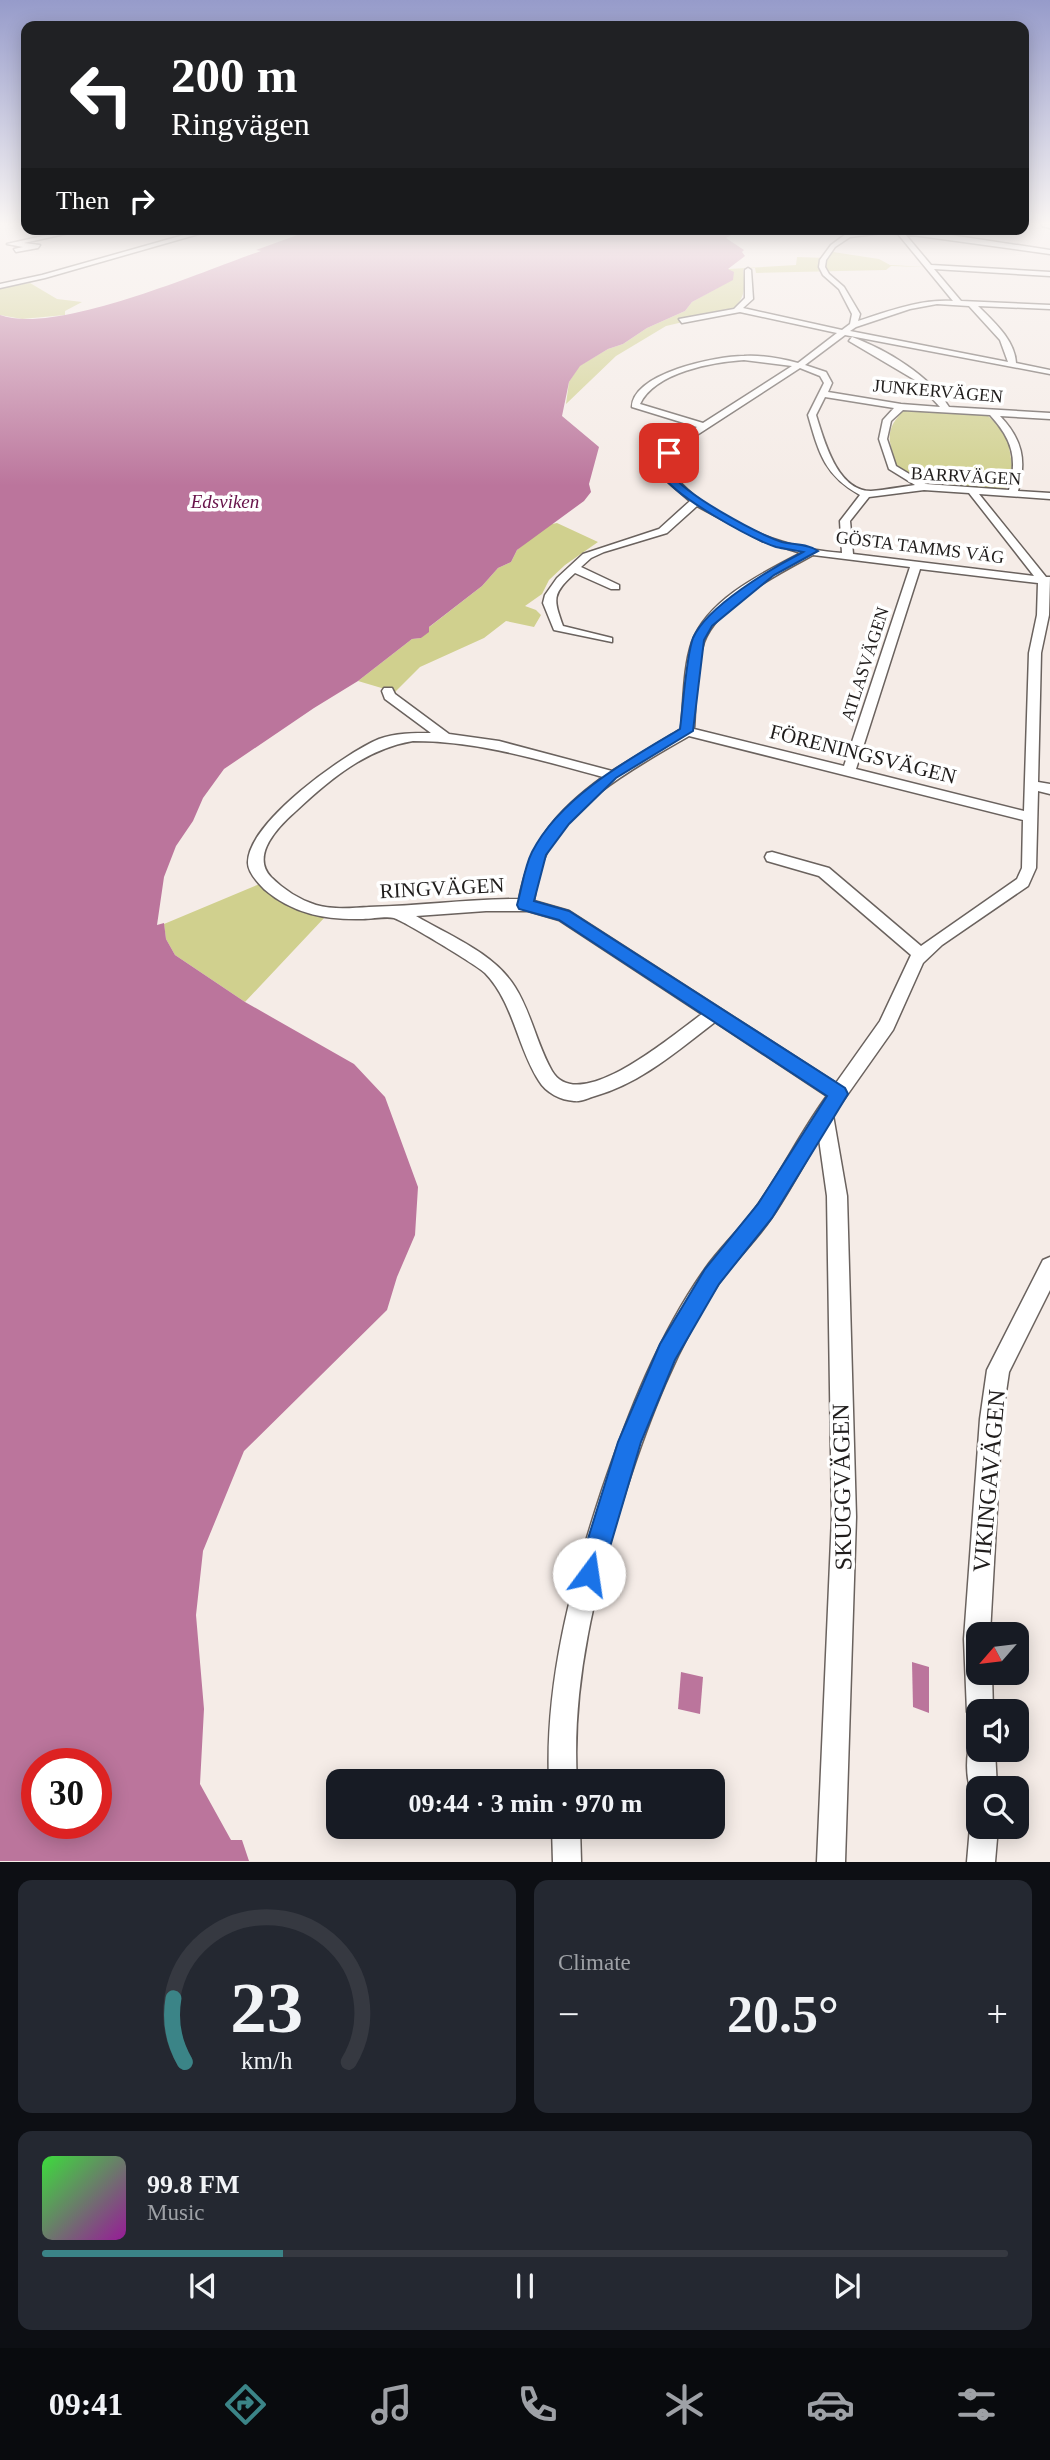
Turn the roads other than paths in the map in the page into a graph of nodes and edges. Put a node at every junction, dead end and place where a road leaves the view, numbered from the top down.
1 (732, 312) edge
2 (748, 312) edge
3 (855, 312) edge
4 (896, 312) edge
5 (979, 312) edge
6 (682, 321) dead end
7 (845, 331) junction
8 (800, 365) junction
9 (1012, 365) junction
10 (1050, 372) edge
11 (824, 394) junction
12 (901, 407) junction
13 (946, 409) junction
14 (992, 412) junction
15 (1050, 416) edge
16 (703, 426) junction
17 (924, 487) junction
18 (972, 491) junction
19 (1013, 493) junction
20 (866, 494) junction
21 (1050, 496) edge
22 (697, 500) junction
23 (813, 551) junction
24 (848, 557) junction
25 (916, 565) junction
26 (574, 568) junction
27 (1047, 580) edge
28 (615, 587) dead end
29 (608, 640) dead end
30 (388, 691) dead end
31 (687, 731) junction
32 (444, 736) junction
33 (848, 773) junction
34 (611, 775) junction
35 (1031, 785) junction
36 (1050, 789) edge
37 (1029, 817) junction
38 (772, 857) dead end
39 (525, 905) junction
40 (396, 912) junction
41 (921, 955) junction
42 (714, 1014) junction
43 (839, 1094) junction
44 (824, 1114) junction
45 (1050, 1267) edge
46 (978, 1622) edge
47 (562, 1769) edge
48 (566, 1839) edge
49 (983, 1839) edge
50 (567, 1861) edge
51 (831, 1861) edge
52 (981, 1861) edge

1 - 6 street
2 - 7 street
3 - 7 street
4 - 7 street
5 - 9 street
7 - 8 street, GÖSTA TAMMS VÄG
7 - 9 street
7 - 13 street
8 - 11 street
8 - 16 street, GÖSTA TAMMS VÄG
8 - 16 street
9 - 10 street
11 - 12 street, JUNKERVÄGEN
11 - 20 street
12 - 13 street, JUNKERVÄGEN
12 - 17 street
13 - 14 street, JUNKERVÄGEN
14 - 15 street, JUNKERVÄGEN
14 - 19 street
16 - 22 street, GÖSTA TAMMS VÄG
17 - 18 street, BARRVÄGEN
17 - 20 street, BARRVÄGEN
18 - 19 street, BARRVÄGEN
18 - 27 street
19 - 21 street, BARRVÄGEN
20 - 24 street
22 - 23 street, GÖSTA TAMMS VÄG
22 - 26 street
23 - 24 street, GÖSTA TAMMS VÄG
23 - 31 street
24 - 25 street, GÖSTA TAMMS VÄG
25 - 27 street, GÖSTA TAMMS VÄG
25 - 33 street, ATLASVÄGEN
26 - 28 street
26 - 29 street
27 - 35 street
30 - 32 street, RINGVÄGEN
31 - 33 street, FÖRENINGSVÄGEN
31 - 34 street
32 - 34 street, RINGVÄGEN
32 - 40 street, RINGVÄGEN
33 - 37 street, FÖRENINGSVÄGEN
34 - 39 street
35 - 36 street
35 - 37 street
37 - 41 street
38 - 41 street
39 - 40 street, RINGVÄGEN
39 - 42 street, RINGVÄGEN
40 - 42 street
41 - 43 street
42 - 43 street, RINGVÄGEN
43 - 44 street
44 - 47 street
44 - 51 street, SKUGGVÄGEN
45 - 46 street, VIKINGAVÄGEN
48 - 50 street
49 - 52 street

